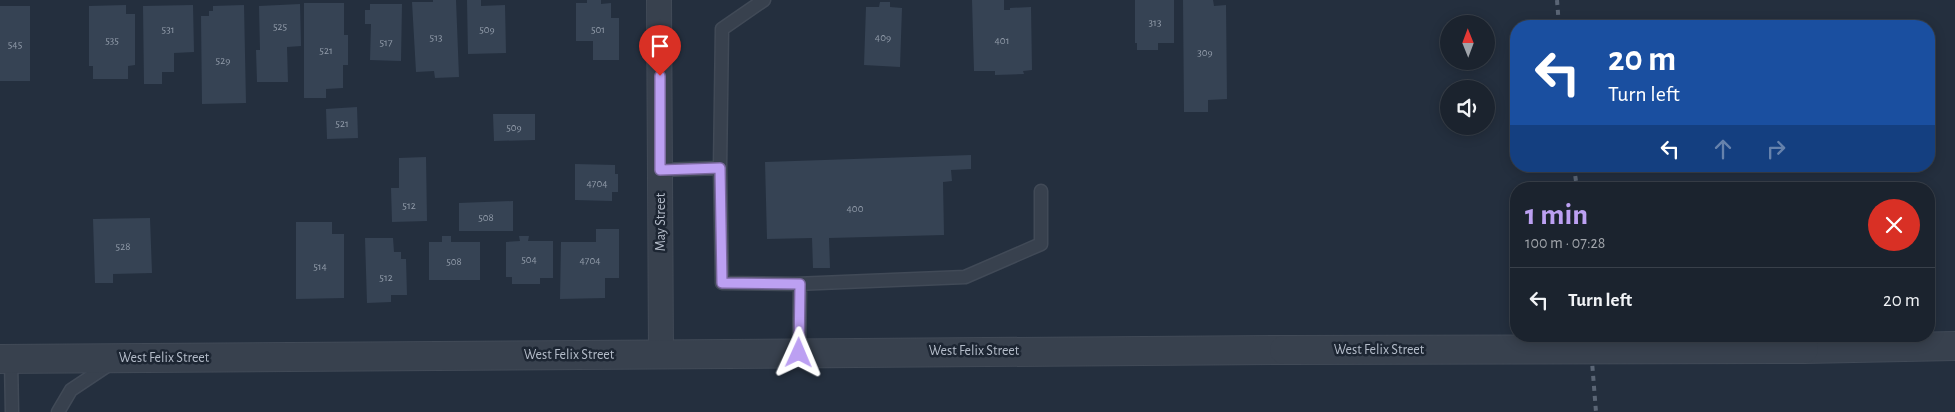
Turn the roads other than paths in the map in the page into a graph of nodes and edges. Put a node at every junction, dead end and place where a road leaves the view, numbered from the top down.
1 (659, 0) edge
2 (764, 0) edge
3 (720, 168) junction
4 (660, 170) junction
5 (1041, 191) dead end
6 (795, 284) junction
7 (1951, 346) edge
8 (799, 353) junction
9 (661, 354) junction
10 (121, 358) junction
11 (5, 359) edge
12 (12, 412) edge
13 (58, 412) edge

1 - 4 street, May Street
2 - 3 lane
3 - 4 lane
3 - 6 lane
4 - 9 street, May Street
5 - 6 lane
6 - 8 lane
7 - 8 street, West Felix Street, bridge
8 - 9 street, West Felix Street
9 - 10 street, West Felix Street
10 - 11 street, West Felix Street
10 - 13 lane
11 - 12 lane

